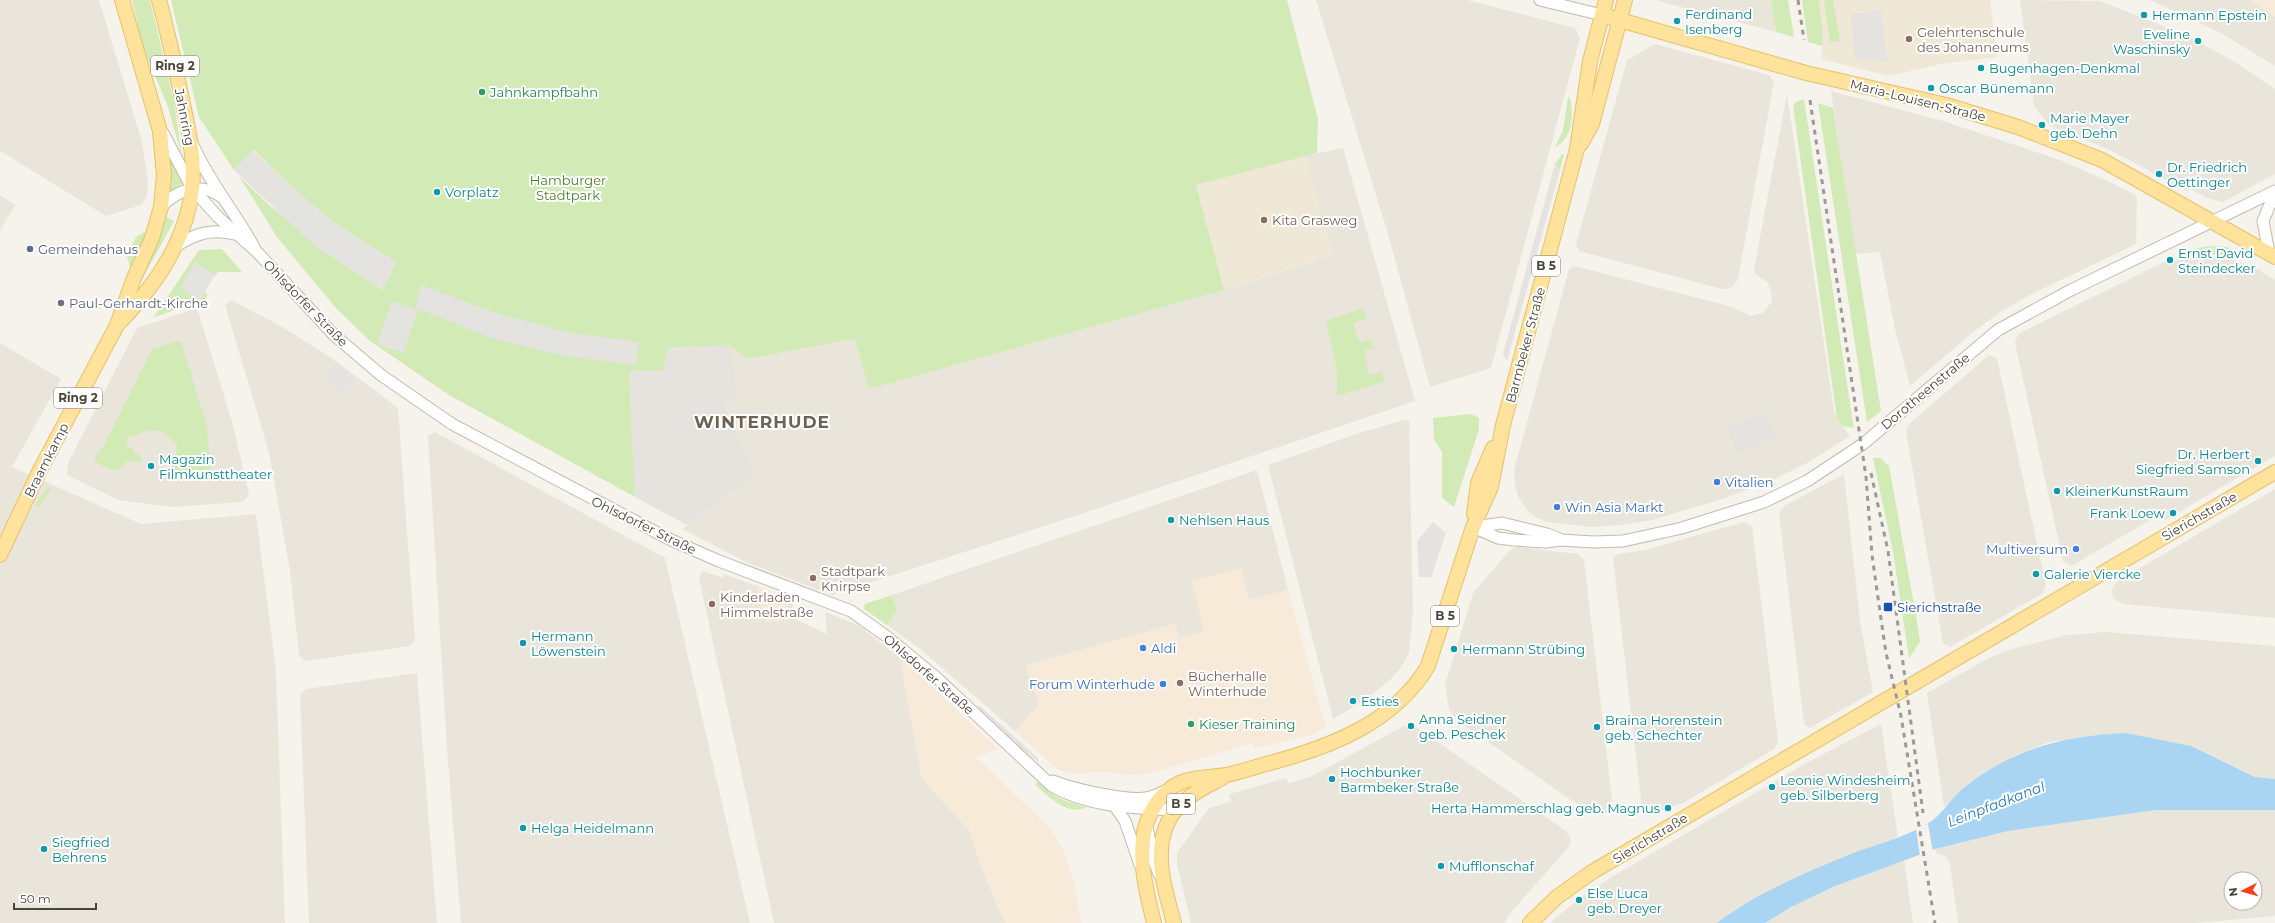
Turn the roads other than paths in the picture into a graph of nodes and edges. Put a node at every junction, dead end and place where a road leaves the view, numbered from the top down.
1 (122, 0) edge
2 (159, 0) edge
3 (1540, 0) edge
4 (1606, 0) edge
5 (1625, 0) edge
6 (1602, 16) junction
7 (1620, 20) junction
8 (157, 120) junction
9 (189, 133) junction
10 (1579, 146) junction
11 (192, 188) junction
12 (2275, 192) edge
13 (222, 197) junction
14 (161, 207) junction
15 (2212, 222) junction
16 (236, 235) junction
17 (175, 247) junction
18 (257, 252) junction
19 (2272, 255) edge
20 (117, 326) junction
21 (2275, 472) edge
22 (1473, 527) junction
23 (1560, 540) junction
24 (0, 555) edge
25 (1227, 775) junction
26 (1043, 778) junction
27 (1169, 790) junction
28 (1124, 796) junction
29 (1114, 806) junction
30 (1137, 807) junction
31 (1153, 809) junction
32 (1175, 810) junction
33 (1146, 824) junction
34 (1142, 869) junction
35 (1167, 897) junction
36 (1154, 923) edge
37 (1174, 923) edge
38 (1530, 923) edge

1 - 8 main road, Braamkamp / Ring 2
2 - 9 main road, Jahnring / Ring 2
3 - 6 street, Maria-Louisen-Straße
4 - 6 main road, Barmbeker Straße / B 5
5 - 7 main road, Barmbeker Straße / B 5
6 - 7 main road, Maria-Louisen-Straße
6 - 10 main road, Barmbeker Straße / B 5
7 - 10 main road, Barmbeker Straße / B 5
7 - 15 main road, Maria-Louisen-Straße
8 - 11 street, Ohlsdorfer Straße
8 - 14 main road, Braamkamp / Ring 2
9 - 11 main road, Jahnring / Ring 2
9 - 13 street, Ohlsdorfer Straße
10 - 22 main road, Barmbeker Straße / B 5
11 - 13 street
11 - 14 street
11 - 16 street, Ohlsdorfer Straße
11 - 17 main road, Braamkamp / Ring 2
12 - 15 street, Dorotheenstraße
12 - 19 street
13 - 18 street, Ohlsdorfer Straße
14 - 20 main road, Braamkamp / Ring 2
15 - 19 main road, Maria-Louisen-Straße
15 - 23 street, Dorotheenstraße
16 - 17 street
16 - 18 street, Ohlsdorfer Straße
17 - 20 main road, Braamkamp / Ring 2
18 - 26 street, Ohlsdorfer Straße
20 - 24 main road, Braamkamp / Ring 2
21 - 38 main road, Sierichstraße
22 - 23 street, Dorotheenstraße
22 - 23 street, Dorotheenstraße
22 - 25 main road, Barmbeker Straße / B 5
25 - 27 main road, B 5
25 - 32 main road, B 5
26 - 28 street
26 - 29 street, Ohlsdorfer Straße
27 - 28 street
27 - 31 main road, B 5
28 - 30 street
29 - 30 street, Ohlsdorfer Straße
29 - 34 street
30 - 31 street, Ohlsdorfer Straße
30 - 33 street
31 - 32 street, Ohlsdorfer Straße
31 - 33 main road, B 5
32 - 35 main road, B 5
33 - 34 main road, B 5
33 - 35 street
34 - 36 main road, B 5
35 - 37 main road, B 5

